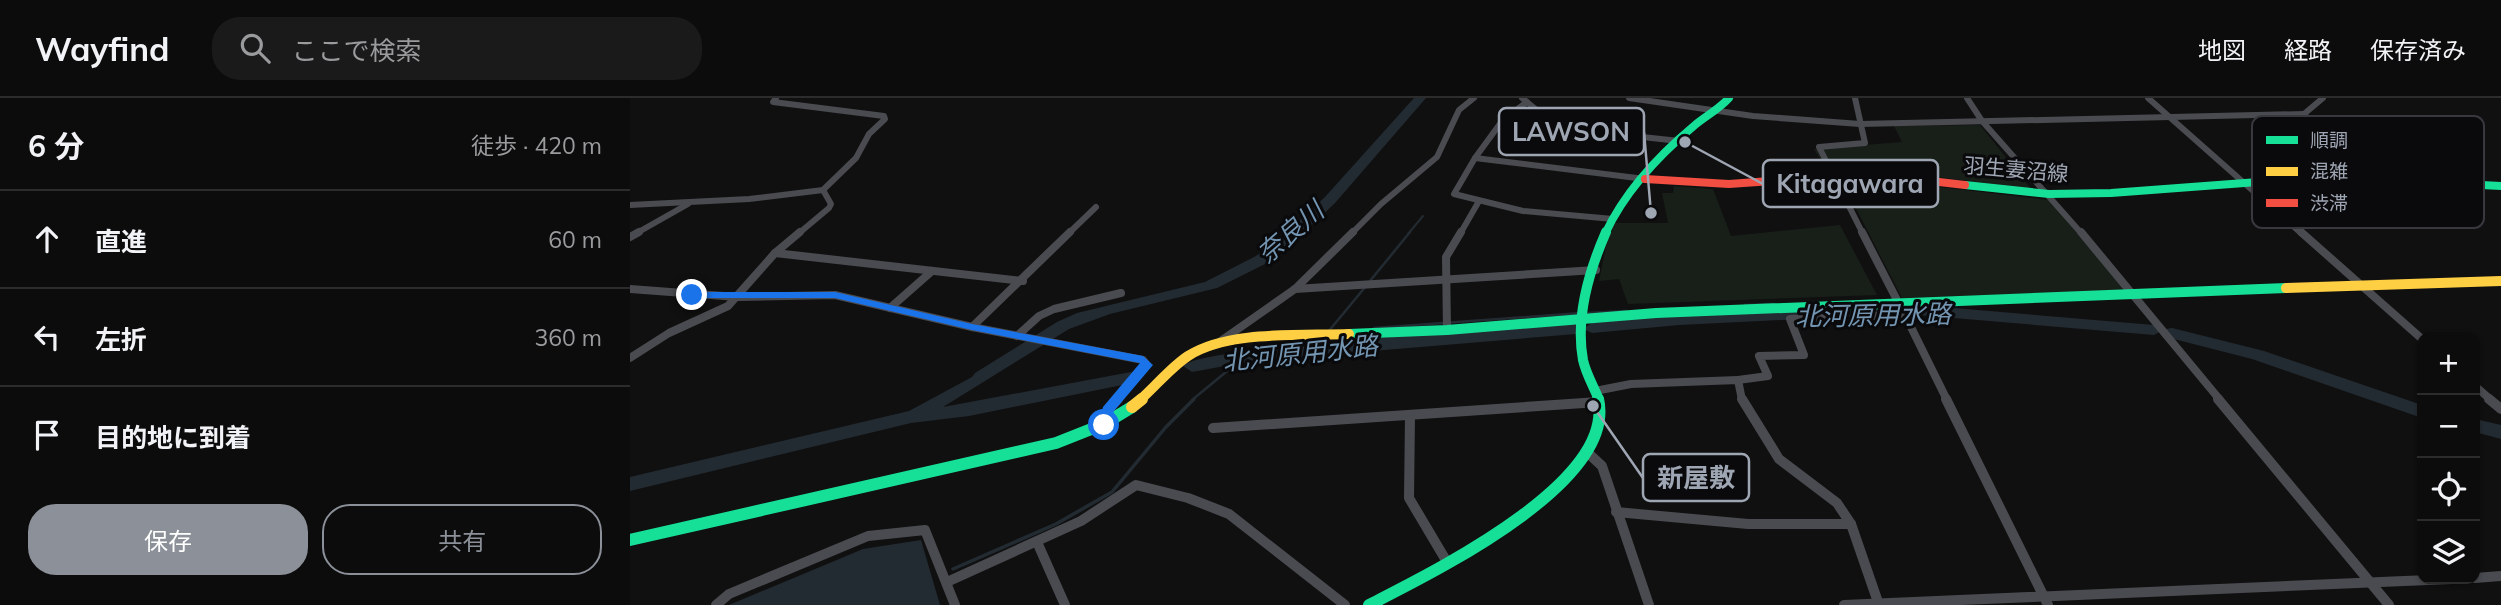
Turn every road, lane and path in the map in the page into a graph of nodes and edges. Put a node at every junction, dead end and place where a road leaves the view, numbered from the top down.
1 (776, 98) edge
2 (1474, 98) edge
3 (1629, 98) edge
4 (1730, 98) edge
5 (1855, 98) edge
6 (1967, 98) edge
7 (2148, 98) edge
8 (2323, 98) edge
9 (1525, 100) edge
10 (1713, 111) junction
11 (2304, 114) joint
12 (2170, 117) junction
13 (1982, 121) junction
14 (1860, 124) junction
15 (1679, 141) junction
16 (1475, 158) junction
17 (1832, 175) junction
18 (1645, 178) junction
19 (2244, 182) junction
20 (2252, 182) edge
21 (2252, 189) edge
22 (823, 190) junction
23 (2049, 194) junction
24 (1479, 201) junction
25 (690, 202) junction
26 (630, 205) edge
27 (1096, 208) dead end
28 (1612, 219) junction
29 (2296, 228) edge
30 (630, 237) edge
31 (775, 253) junction
32 (1596, 270) junction
33 (932, 271) junction
34 (1445, 280) junction
35 (1023, 281) junction
36 (2501, 281) edge
37 (2362, 286) junction
38 (630, 289) edge
39 (1295, 289) junction
40 (1121, 293) dead end
41 (2132, 294) junction
42 (737, 296) junction
43 (1898, 302) junction
44 (890, 308) junction
45 (1582, 325) junction
46 (972, 327) junction
47 (1447, 330) junction
48 (2417, 335) edge
49 (1021, 336) junction
50 (1214, 345) junction
51 (630, 358) edge
52 (1738, 380) junction
53 (2480, 390) edge
54 (1597, 397) junction
55 (2501, 409) edge
56 (1410, 416) junction
57 (1104, 425) junction
58 (1213, 428) dead end
59 (1588, 453) junction
60 (1616, 512) junction
61 (1851, 524) junction
62 (630, 540) edge
63 (1037, 542) junction
64 (1447, 562) junction
65 (2501, 576) edge
66 (2480, 578) edge
67 (2417, 581) edge
68 (947, 582) junction
69 (2370, 583) junction
70 (1384, 597) junction
71 (2046, 601) edge
72 (1878, 604) edge
73 (716, 605) edge
74 (956, 605) edge
75 (1065, 605) edge
76 (1345, 605) edge
77 (1369, 605) edge
78 (1394, 605) edge
79 (1649, 605) edge
80 (1844, 605) edge
81 (2389, 605) edge

1 - 22 street
2 - 39 street
3 - 10 street
4 - 10 main road
5 - 14 street
6 - 13 street
7 - 12 street
8 - 11 street
9 - 15 street
9 - 16 street
10 - 14 street
10 - 15 main road
11 - 12 street
12 - 13 street
12 - 19 street
13 - 14 street
13 - 23 street
14 - 17 street
15 - 18 main road
16 - 18 street
16 - 24 street
17 - 18 main road, 羽生妻沼線
17 - 23 main road, 羽生妻沼線
17 - 43 street
18 - 28 main road
19 - 20 main road, 羽生妻沼線
19 - 21 street
19 - 23 main road, 羽生妻沼線
22 - 25 street
22 - 31 street
23 - 41 street
24 - 28 street
24 - 34 street
25 - 26 street
25 - 30 street
27 - 35 street
28 - 32 main road
29 - 37 street
31 - 33 street
31 - 42 street
32 - 34 street
32 - 45 main road
33 - 35 street
33 - 44 street
34 - 39 street
34 - 47 street
35 - 46 street
36 - 37 main road
37 - 41 main road
37 - 48 street
38 - 42 street
39 - 50 street
40 - 49 street
41 - 43 main road
41 - 69 street
42 - 44 street
42 - 51 street
43 - 45 main road
44 - 46 street
45 - 47 main road
45 - 54 main road
46 - 49 street
47 - 50 main road
49 - 57 street
50 - 57 main road
52 - 54 street
52 - 61 street
52 - 71 street
53 - 55 street
54 - 56 street
54 - 59 main road
56 - 58 street
56 - 64 street
57 - 62 main road
59 - 60 street
59 - 64 main road
60 - 61 street
60 - 79 street
61 - 72 street
63 - 68 street
63 - 75 street
63 - 76 street
64 - 70 main road
65 - 66 street
67 - 69 street
68 - 73 street
68 - 74 street
69 - 71 street
69 - 81 street
70 - 77 main road
70 - 78 street
71 - 72 street
72 - 80 street

